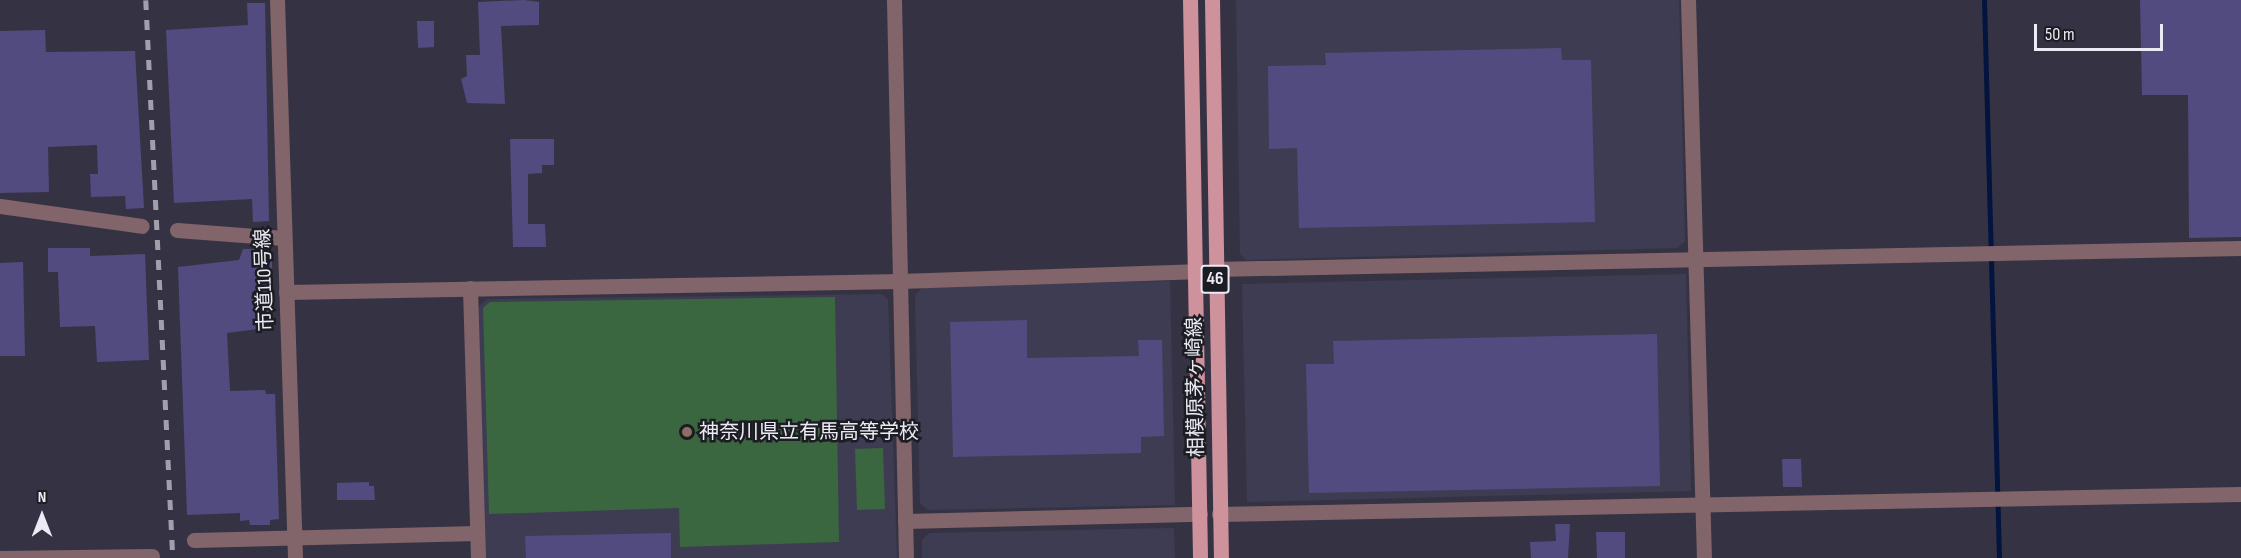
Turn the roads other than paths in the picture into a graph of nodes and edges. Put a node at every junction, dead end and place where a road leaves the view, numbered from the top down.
1 (278, 0) edge
2 (894, 0) edge
3 (1190, 0) edge
4 (1212, 0) edge
5 (1688, 0) edge
6 (0, 206) edge
7 (142, 226) dead end
8 (177, 230) dead end
9 (284, 238) junction
10 (2241, 248) edge
11 (1695, 261) junction
12 (1215, 269) junction
13 (1195, 271) junction
14 (900, 281) junction
15 (470, 288) junction
16 (286, 292) junction
17 (2241, 494) edge
18 (1703, 505) junction
19 (1200, 514) junction
20 (1219, 514) junction
21 (905, 520) junction
22 (477, 533) junction
23 (294, 537) junction
24 (194, 540) dead end
25 (152, 556) dead end
26 (0, 558) edge
27 (295, 558) edge
28 (478, 558) edge
29 (906, 558) edge
30 (1200, 558) edge
31 (1221, 558) edge
32 (1704, 558) edge

1 - 9 street, 市道110号線
2 - 14 street
3 - 13 main road, 相模原茅ヶ崎線 / 46
4 - 12 main road, 相模原茅ヶ崎線 / 46
5 - 11 street
6 - 7 street
8 - 9 street
9 - 16 street, 市道110号線
10 - 11 street
11 - 12 street
11 - 18 street
12 - 20 main road, 相模原茅ヶ崎線 / 46
13 - 14 street
13 - 19 main road, 相模原茅ヶ崎線 / 46
14 - 15 street
14 - 21 street
15 - 16 street
15 - 22 street
16 - 23 street, 市道110号線
17 - 18 street
18 - 20 street
18 - 32 street
19 - 21 street
19 - 30 main road, 相模原茅ヶ崎線 / 46
20 - 31 main road, 相模原茅ヶ崎線 / 46
21 - 29 street
22 - 23 street
22 - 28 street
23 - 24 street
23 - 27 street, 市道110号線
25 - 26 street

